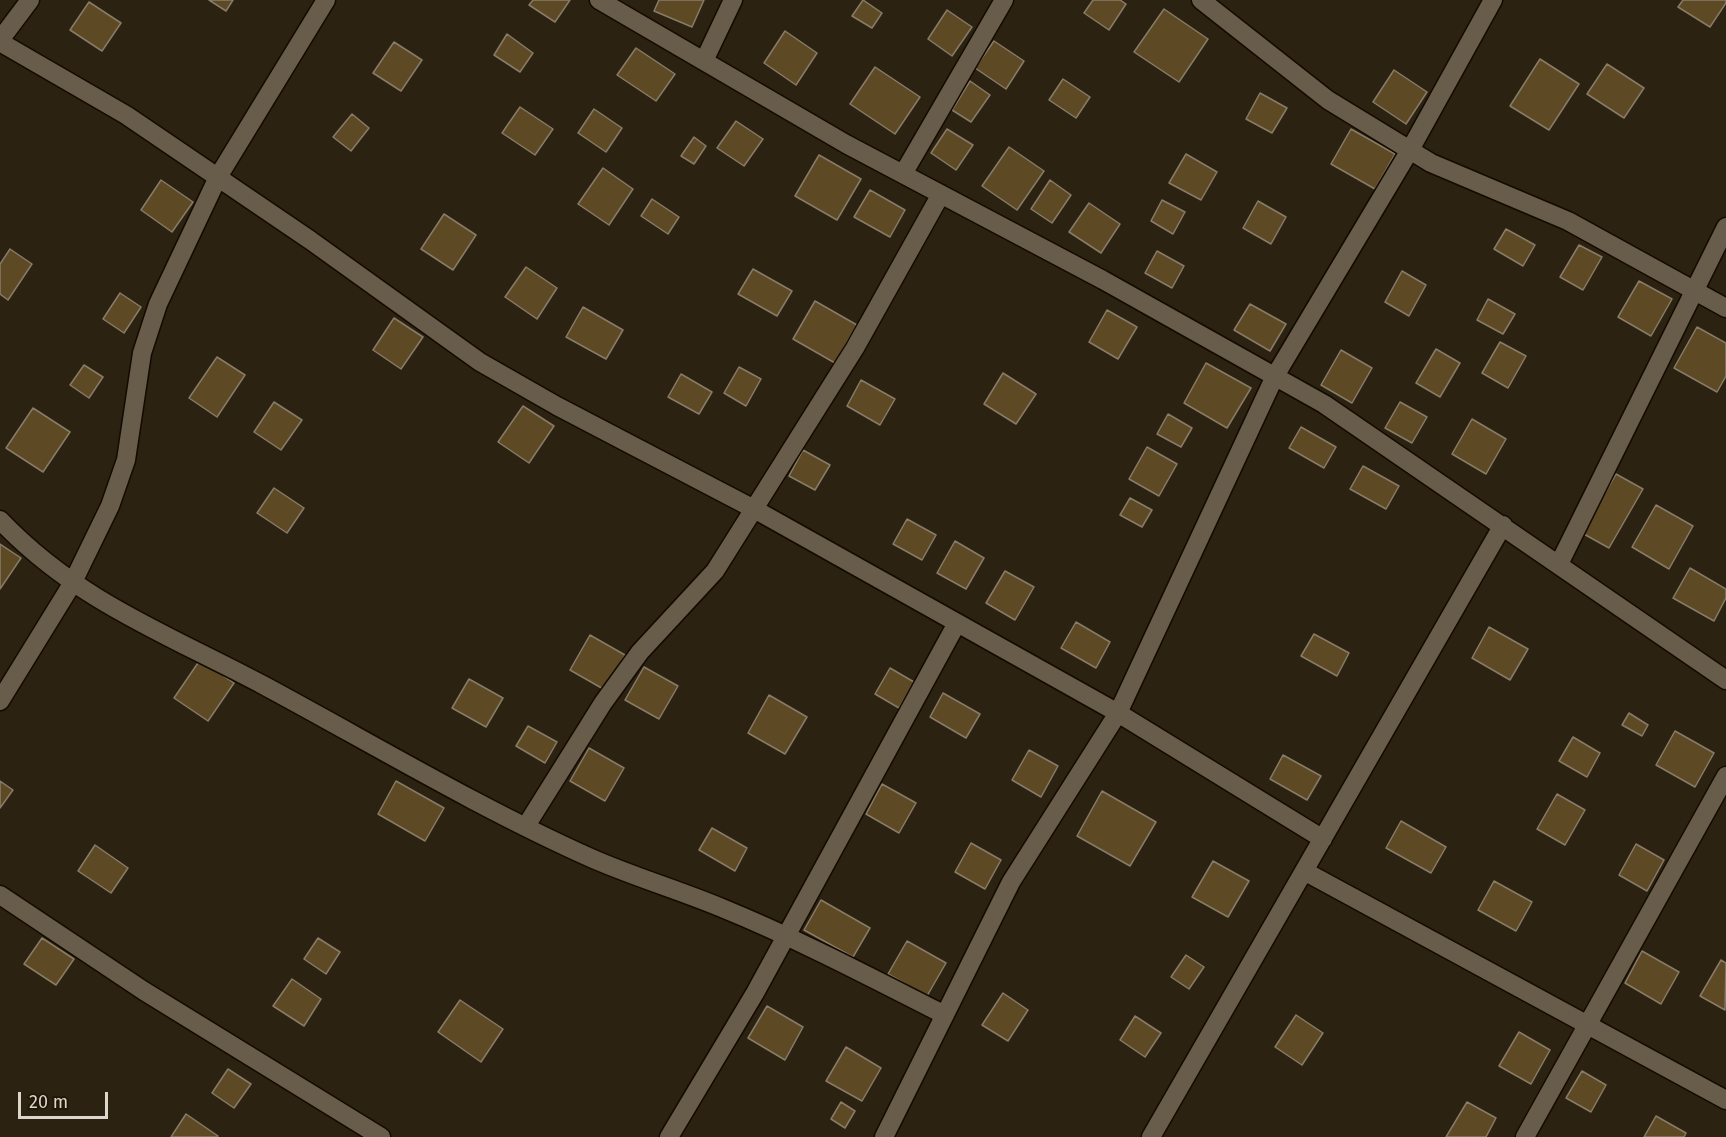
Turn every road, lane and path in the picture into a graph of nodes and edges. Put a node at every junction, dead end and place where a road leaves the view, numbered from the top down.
1 (30, 0) edge
2 (326, 0) edge
3 (600, 0) edge
4 (733, 0) edge
5 (1004, 0) edge
6 (1201, 0) edge
7 (1493, 0) edge
8 (0, 41) edge
9 (704, 61) junction
10 (1410, 150) junction
11 (903, 174) junction
12 (218, 177) junction
13 (942, 194) junction
14 (1726, 227) edge
15 (1695, 293) junction
16 (1726, 308) edge
17 (1275, 376) junction
18 (754, 509) junction
19 (0, 520) edge
20 (1503, 525) junction
21 (1558, 564) junction
22 (72, 584) junction
23 (957, 623) junction
24 (1726, 681) edge
25 (0, 701) edge
26 (1118, 713) junction
27 (1726, 776) edge
28 (526, 826) junction
29 (1323, 839) junction
30 (1304, 871) junction
31 (0, 895) edge
32 (786, 936) junction
33 (945, 1015) junction
34 (1588, 1025) junction
35 (1726, 1100) edge
36 (381, 1137) edge
37 (669, 1137) edge
38 (884, 1137) edge
39 (1151, 1137) edge
40 (1525, 1137) edge

1 - 8 street
2 - 12 street
3 - 9 street
4 - 9 street
5 - 11 street
6 - 10 street
7 - 10 street
8 - 12 street
9 - 11 street
10 - 15 street
10 - 17 street
11 - 13 street
12 - 18 street
12 - 22 street
13 - 17 street
13 - 18 street
14 - 15 street
15 - 16 street
15 - 21 street
17 - 20 street
17 - 26 street
18 - 23 street
18 - 28 street
19 - 22 street
20 - 21 street
20 - 29 street
21 - 24 street
22 - 25 street
22 - 28 street
23 - 26 street
23 - 32 street
26 - 29 street
26 - 33 street
27 - 34 street
28 - 32 street
29 - 30 street
30 - 34 street
30 - 39 street
31 - 36 street
32 - 33 street
32 - 37 street
33 - 38 street
34 - 35 street
34 - 40 street

